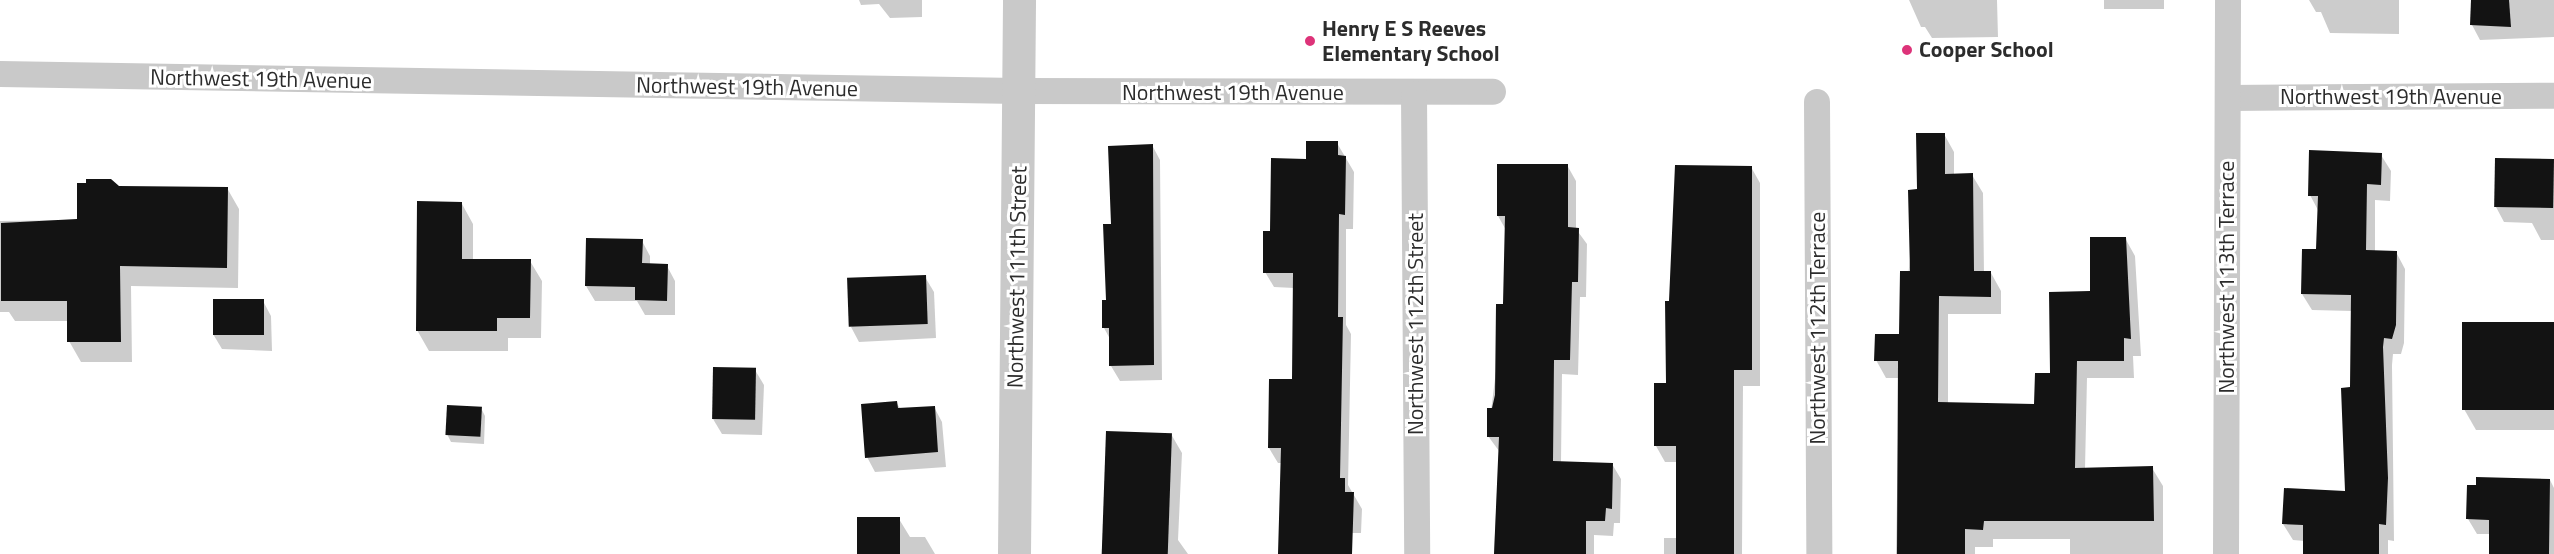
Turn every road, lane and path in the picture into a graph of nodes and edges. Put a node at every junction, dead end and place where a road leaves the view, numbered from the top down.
1 (1019, 0) edge
2 (2228, 0) edge
3 (0, 74) edge
4 (1018, 91) junction
5 (1493, 92) dead end
6 (1414, 94) junction
7 (2554, 96) edge
8 (2228, 98) junction
9 (1817, 102) dead end
10 (1014, 554) edge
11 (1417, 554) edge
12 (1819, 554) edge
13 (2226, 554) edge

1 - 4 street, Northwest 111th Street
2 - 8 street, Northwest 113th Terrace
3 - 4 street, Northwest 19th Avenue
4 - 6 street, Northwest 19th Avenue
4 - 10 street, Northwest 111th Street
5 - 6 street, Northwest 19th Avenue
6 - 11 street, Northwest 112th Street
7 - 8 street, Northwest 19th Avenue
8 - 13 street, Northwest 113th Terrace
9 - 12 street, Northwest 112th Terrace

